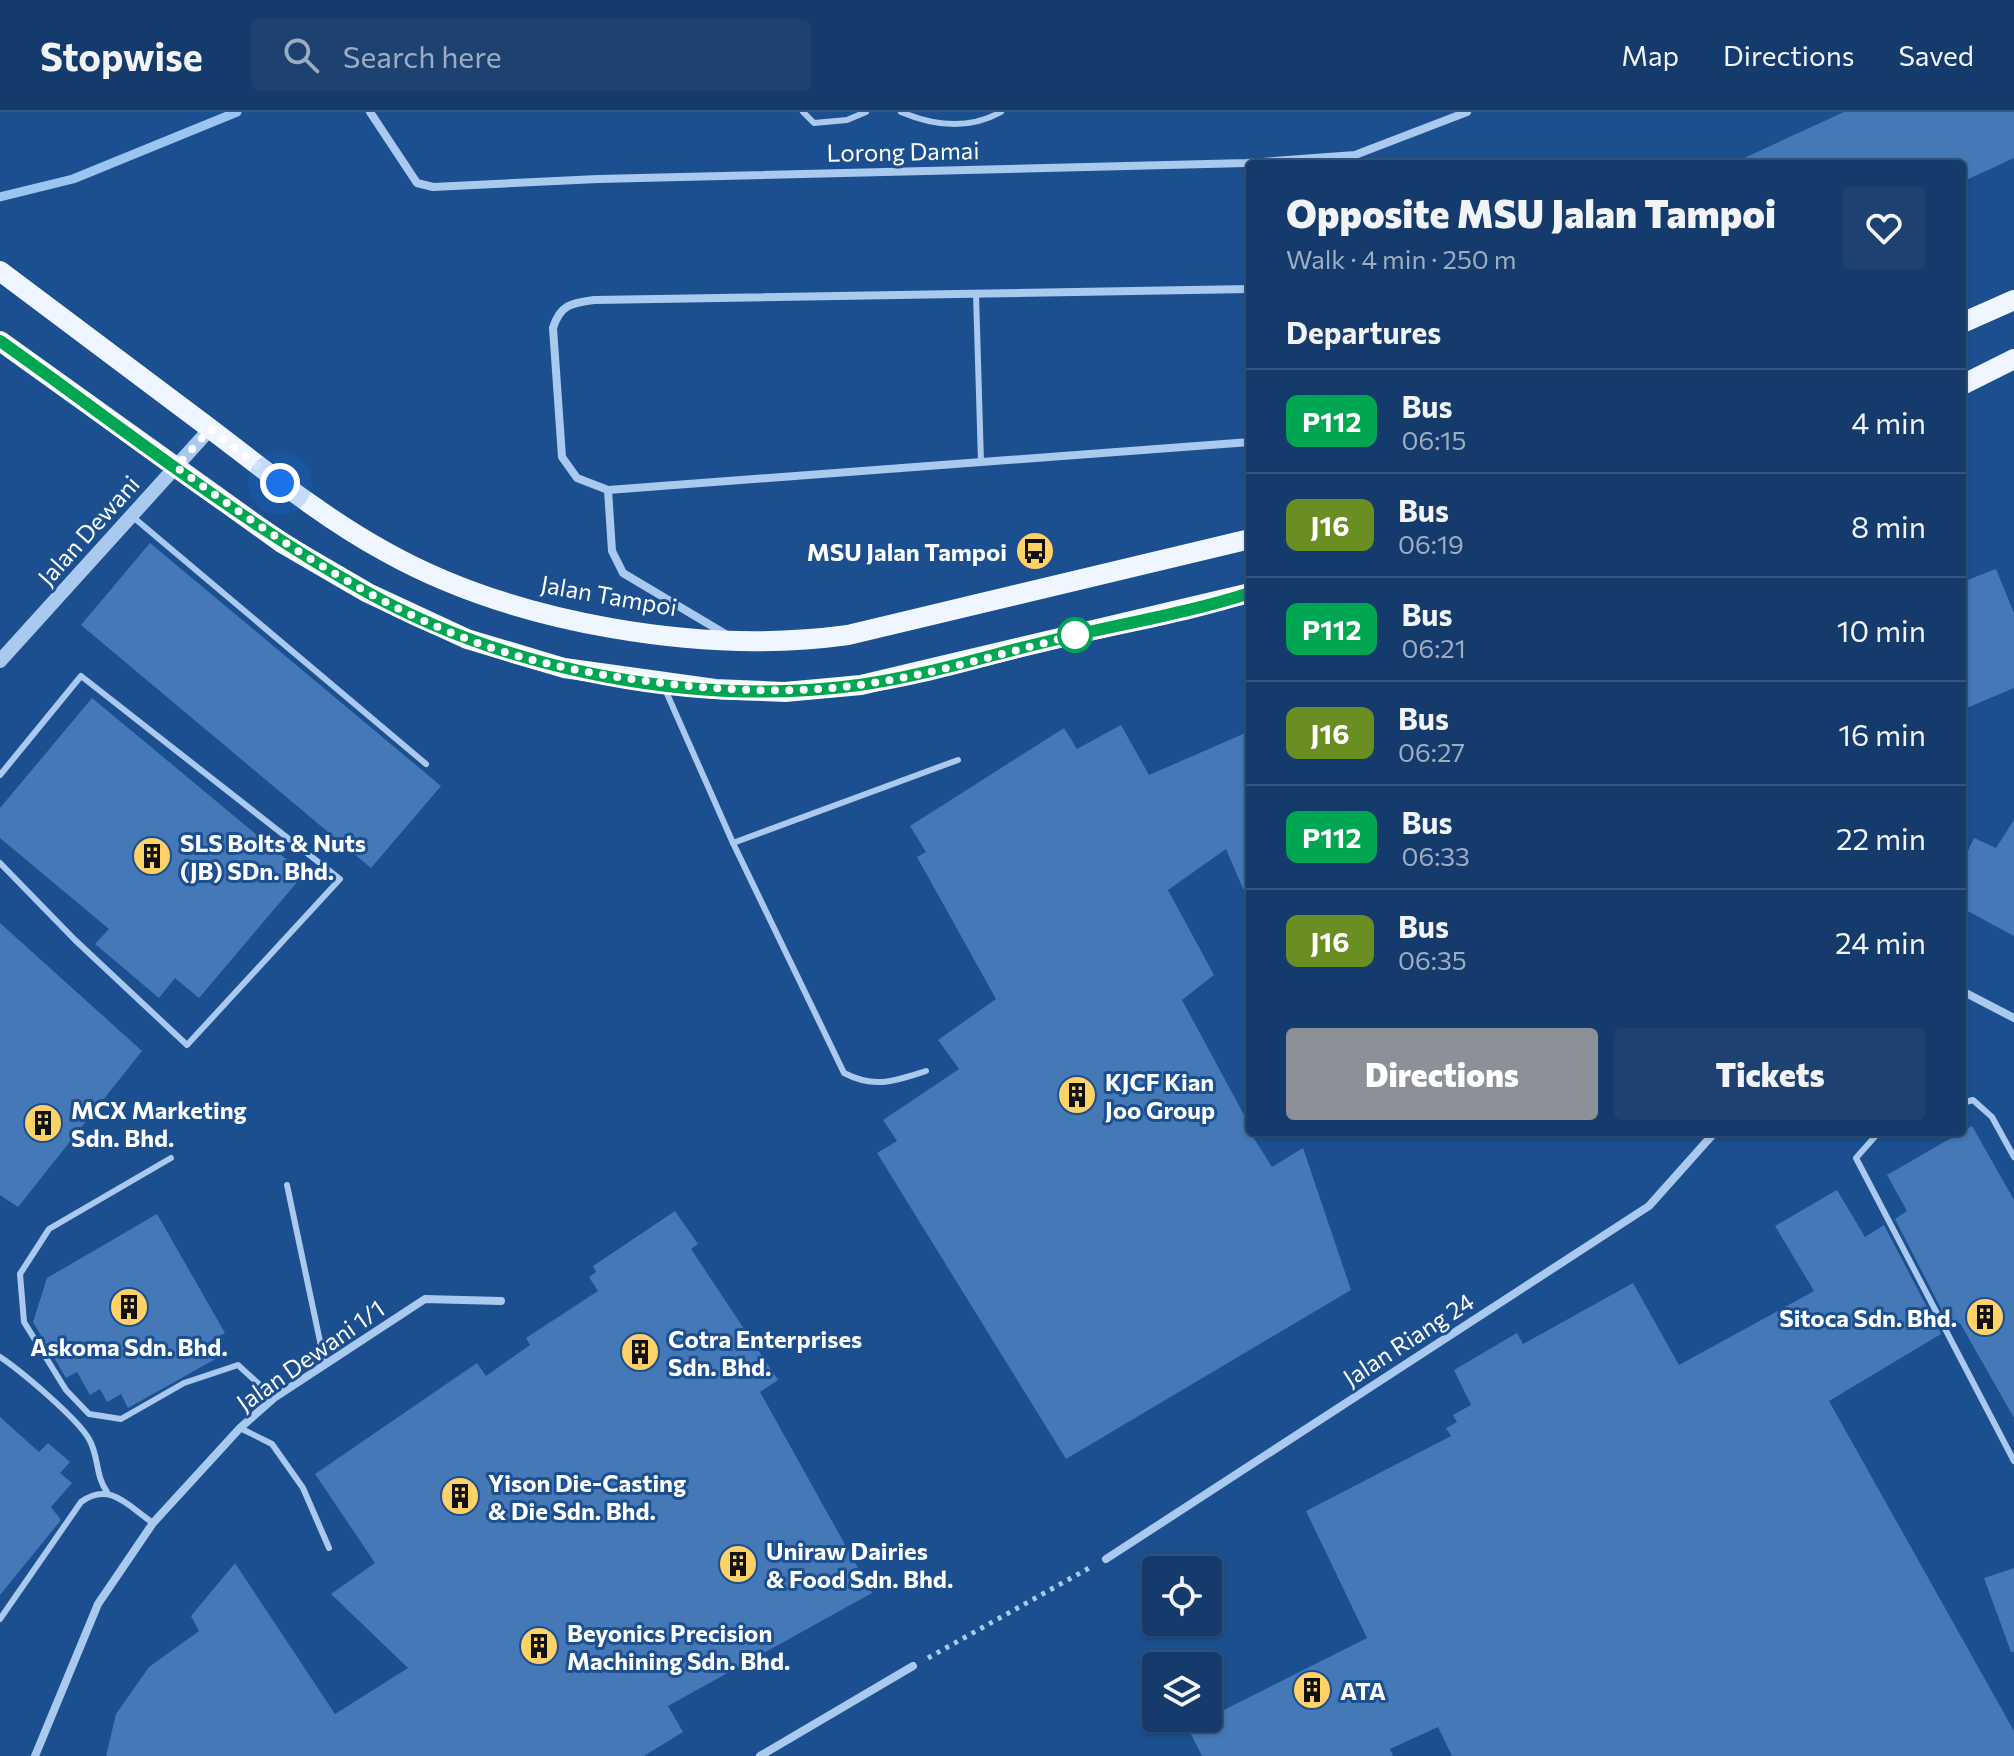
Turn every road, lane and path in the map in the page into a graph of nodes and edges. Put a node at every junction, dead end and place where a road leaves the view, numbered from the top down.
1 (370, 112) edge
2 (866, 112) edge
3 (901, 112) edge
4 (1001, 112) edge
5 (1467, 112) edge
6 (805, 115) edge
7 (1288, 160) edge
8 (1246, 163) edge
9 (0, 271) edge
10 (1246, 289) edge
11 (976, 294) junction
12 (2014, 300) edge
13 (1966, 321) edge
14 (0, 341) edge
15 (2014, 359) edge
16 (1966, 383) edge
17 (210, 429) junction
18 (1246, 442) edge
19 (981, 462) junction
20 (176, 467) junction
21 (608, 490) junction
22 (130, 514) junction
23 (1246, 540) edge
24 (1246, 595) edge
25 (736, 640) junction
26 (1, 660) edge
27 (662, 683) junction
28 (958, 760) dead end
29 (426, 764) dead end
30 (0, 775) edge
31 (733, 843) junction
32 (0, 863) edge
33 (1966, 993) edge
34 (2014, 1018) edge
35 (926, 1071) dead end
36 (1966, 1102) edge
37 (1711, 1136) edge
38 (1875, 1136) edge
39 (2014, 1157) edge
40 (171, 1158) dead end
41 (287, 1185) dead end
42 (501, 1301) dead end
43 (0, 1357) edge
44 (325, 1365) junction
45 (274, 1398) junction
46 (240, 1428) junction
47 (2014, 1461) edge
48 (107, 1492) junction
49 (153, 1523) junction
50 (329, 1548) dead end
51 (1106, 1559) joint
52 (0, 1619) edge
53 (913, 1666) joint
54 (35, 1756) edge
55 (760, 1756) edge

1 - 8 street, Lorong Damai
2 - 6 lane
3 - 4 lane
5 - 7 street, Lorong Damai
9 - 17 main road, Jalan Tampoi
10 - 11 street
11 - 19 lane
11 - 21 street
12 - 13 main road
14 - 20 main road
15 - 16 main road
17 - 20 street, Jalan Dewani
17 - 25 main road, Jalan Tampoi
18 - 19 street
19 - 21 street
20 - 22 street, Jalan Dewani
20 - 27 main road
21 - 25 street
22 - 26 street, Jalan Dewani
22 - 29 lane
23 - 25 main road, Jalan Tampoi
24 - 27 main road
27 - 31 lane
28 - 31 lane
30 - 32 lane
31 - 35 lane
33 - 34 street
36 - 39 lane
37 - 51 street, Jalan Riang 24
38 - 47 lane
40 - 45 lane
41 - 44 lane
42 - 44 street, Jalan Dewani 1/1
43 - 48 lane
44 - 45 street, Jalan Dewani 1/1
45 - 46 street, Jalan Dewani 1/1
46 - 49 street, Jalan Dewani 1/1
46 - 50 lane
48 - 49 lane
48 - 52 lane
49 - 54 street, Jalan Dewani 1/1
51 - 53 path
53 - 55 street

